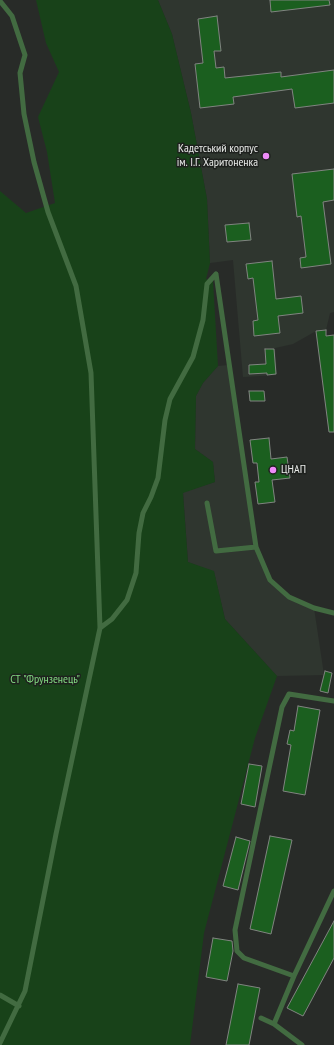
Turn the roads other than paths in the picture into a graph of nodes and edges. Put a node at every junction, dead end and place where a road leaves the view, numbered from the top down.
1 (0, 1) edge
2 (207, 504) dead end
3 (256, 547) junction
4 (334, 613) edge
5 (100, 628) junction
6 (334, 701) edge
7 (334, 891) edge
8 (294, 976) junction
9 (0, 995) edge
10 (18, 1006) junction
11 (261, 1018) dead end
12 (274, 1024) junction
13 (0, 1044) edge
14 (302, 1045) edge

1 - 5 lane
2 - 3 lane
3 - 4 lane
3 - 5 lane
5 - 10 lane
6 - 8 lane
7 - 8 lane
8 - 12 lane
9 - 10 lane
10 - 13 lane
11 - 12 lane
12 - 14 lane

